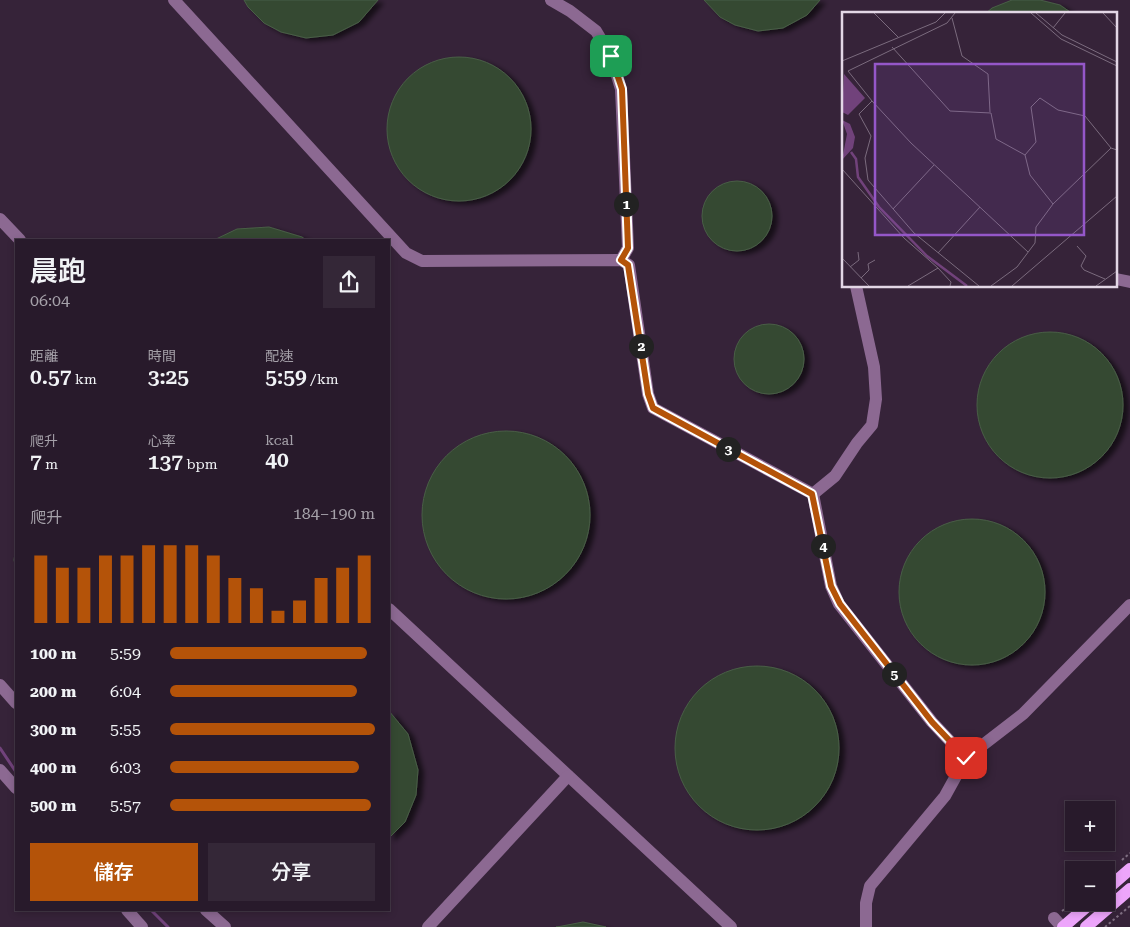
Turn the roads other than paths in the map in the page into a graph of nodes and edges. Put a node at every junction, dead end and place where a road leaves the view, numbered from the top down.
1 (174, 0) edge
2 (551, 0) edge
3 (0, 219) edge
4 (19, 239) edge
5 (621, 260) junction
6 (856, 288) edge
7 (812, 494) junction
8 (1130, 605) edge
9 (390, 610) edge
10 (0, 685) edge
11 (15, 702) edge
12 (966, 758) junction
13 (0, 770) edge
14 (568, 776) junction
15 (15, 787) edge
16 (1130, 869) edge
17 (1115, 882) edge
18 (1130, 889) edge
19 (128, 911) edge
20 (207, 911) edge
21 (1079, 911) edge
22 (1060, 924) edge
23 (142, 927) edge
24 (225, 927) edge
25 (428, 927) edge
26 (731, 927) edge
27 (866, 927) edge
28 (1086, 927) edge

1 - 5 street
2 - 5 street
3 - 4 street
5 - 7 street
6 - 7 street
7 - 12 street
8 - 12 street
9 - 14 street
10 - 11 street
12 - 27 street
13 - 15 street
14 - 25 street
14 - 26 street
16 - 17 main road
18 - 28 main road
19 - 23 street
20 - 24 street
21 - 22 main road

